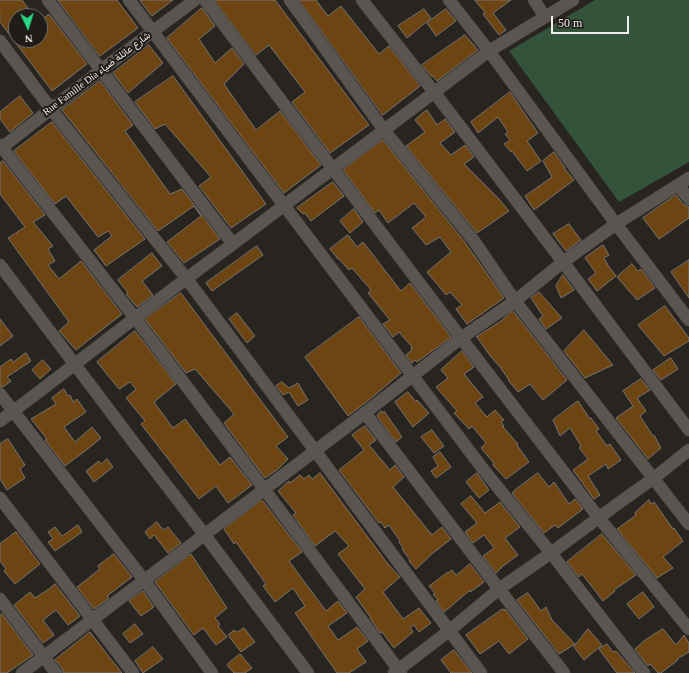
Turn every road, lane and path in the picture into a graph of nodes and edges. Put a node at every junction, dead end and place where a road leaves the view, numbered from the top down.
1 (48, 0) edge
2 (129, 0) edge
3 (195, 0) edge
4 (205, 0) edge
5 (290, 0) edge
6 (362, 0) edge
7 (449, 0) edge
8 (534, 0) edge
9 (573, 0) edge
10 (545, 16) junction
11 (153, 32) junction
12 (0, 41) edge
13 (489, 51) junction
14 (101, 71) junction
15 (434, 92) junction
16 (51, 109) junction
17 (384, 130) junction
18 (1, 147) edge
19 (333, 168) junction
20 (689, 178) edge
21 (678, 185) junction
22 (689, 199) edge
23 (284, 206) junction
24 (616, 224) junction
25 (233, 244) junction
26 (563, 262) junction
27 (0, 265) edge
28 (186, 278) junction
29 (515, 301) junction
30 (135, 318) junction
31 (689, 320) edge
32 (461, 338) junction
33 (75, 365) junction
34 (413, 376) junction
35 (0, 394) edge
36 (13, 411) junction
37 (365, 413) junction
38 (0, 421) edge
39 (689, 430) edge
40 (689, 450) edge
41 (315, 451) junction
42 (654, 478) junction
43 (264, 490) junction
44 (0, 498) edge
45 (599, 518) junction
46 (689, 524) edge
47 (204, 534) junction
48 (551, 553) junction
49 (144, 580) junction
50 (499, 589) junction
51 (0, 599) edge
52 (92, 619) junction
53 (689, 629) edge
54 (449, 631) junction
55 (44, 657) junction
56 (398, 672) edge
57 (22, 673) edge
58 (56, 673) edge
59 (133, 673) edge
60 (212, 673) edge
61 (308, 673) edge
62 (481, 673) edge
63 (564, 673) edge
64 (644, 673) edge

1 - 14 street
2 - 11 street
3 - 11 street, Rue Famille Dia شارع عائلة ضياء
4 - 19 street
5 - 17 street
6 - 15 street
7 - 13 street
8 - 10 street
9 - 10 street
10 - 13 street
11 - 14 street, Rue Famille Dia شارع عائلة ضياء
11 - 23 street
12 - 16 street
13 - 15 street
13 - 24 street
14 - 16 street, Rue Famille Dia شارع عائلة ضياء
14 - 25 street
15 - 17 street
15 - 26 street
16 - 18 street, Rue Famille Dia شارع عائلة ضياء
16 - 28 street
17 - 19 street
17 - 29 street
18 - 30 street
19 - 23 street
19 - 32 street
20 - 21 street
21 - 22 street
21 - 24 street
23 - 25 street
23 - 34 street
24 - 26 street
24 - 31 street
25 - 28 street
26 - 29 street
26 - 39 street
27 - 33 street
28 - 30 street
28 - 41 street
29 - 32 street
29 - 42 street
30 - 33 street
30 - 43 street
32 - 34 street
32 - 45 street
33 - 36 street
33 - 47 street
34 - 37 street
34 - 48 street
35 - 36 street
36 - 38 street
36 - 49 street
37 - 41 street
37 - 50 street
40 - 42 street
41 - 43 street
41 - 54 street
42 - 45 street
42 - 46 street
43 - 47 street
43 - 56 street
44 - 52 street
45 - 48 street
45 - 53 street
47 - 49 street
47 - 61 street
48 - 50 street
48 - 64 street
49 - 52 street
49 - 60 street
50 - 54 street
50 - 63 street
51 - 55 street
52 - 55 street
52 - 59 street
54 - 56 street
54 - 62 street
55 - 57 street
55 - 58 street

